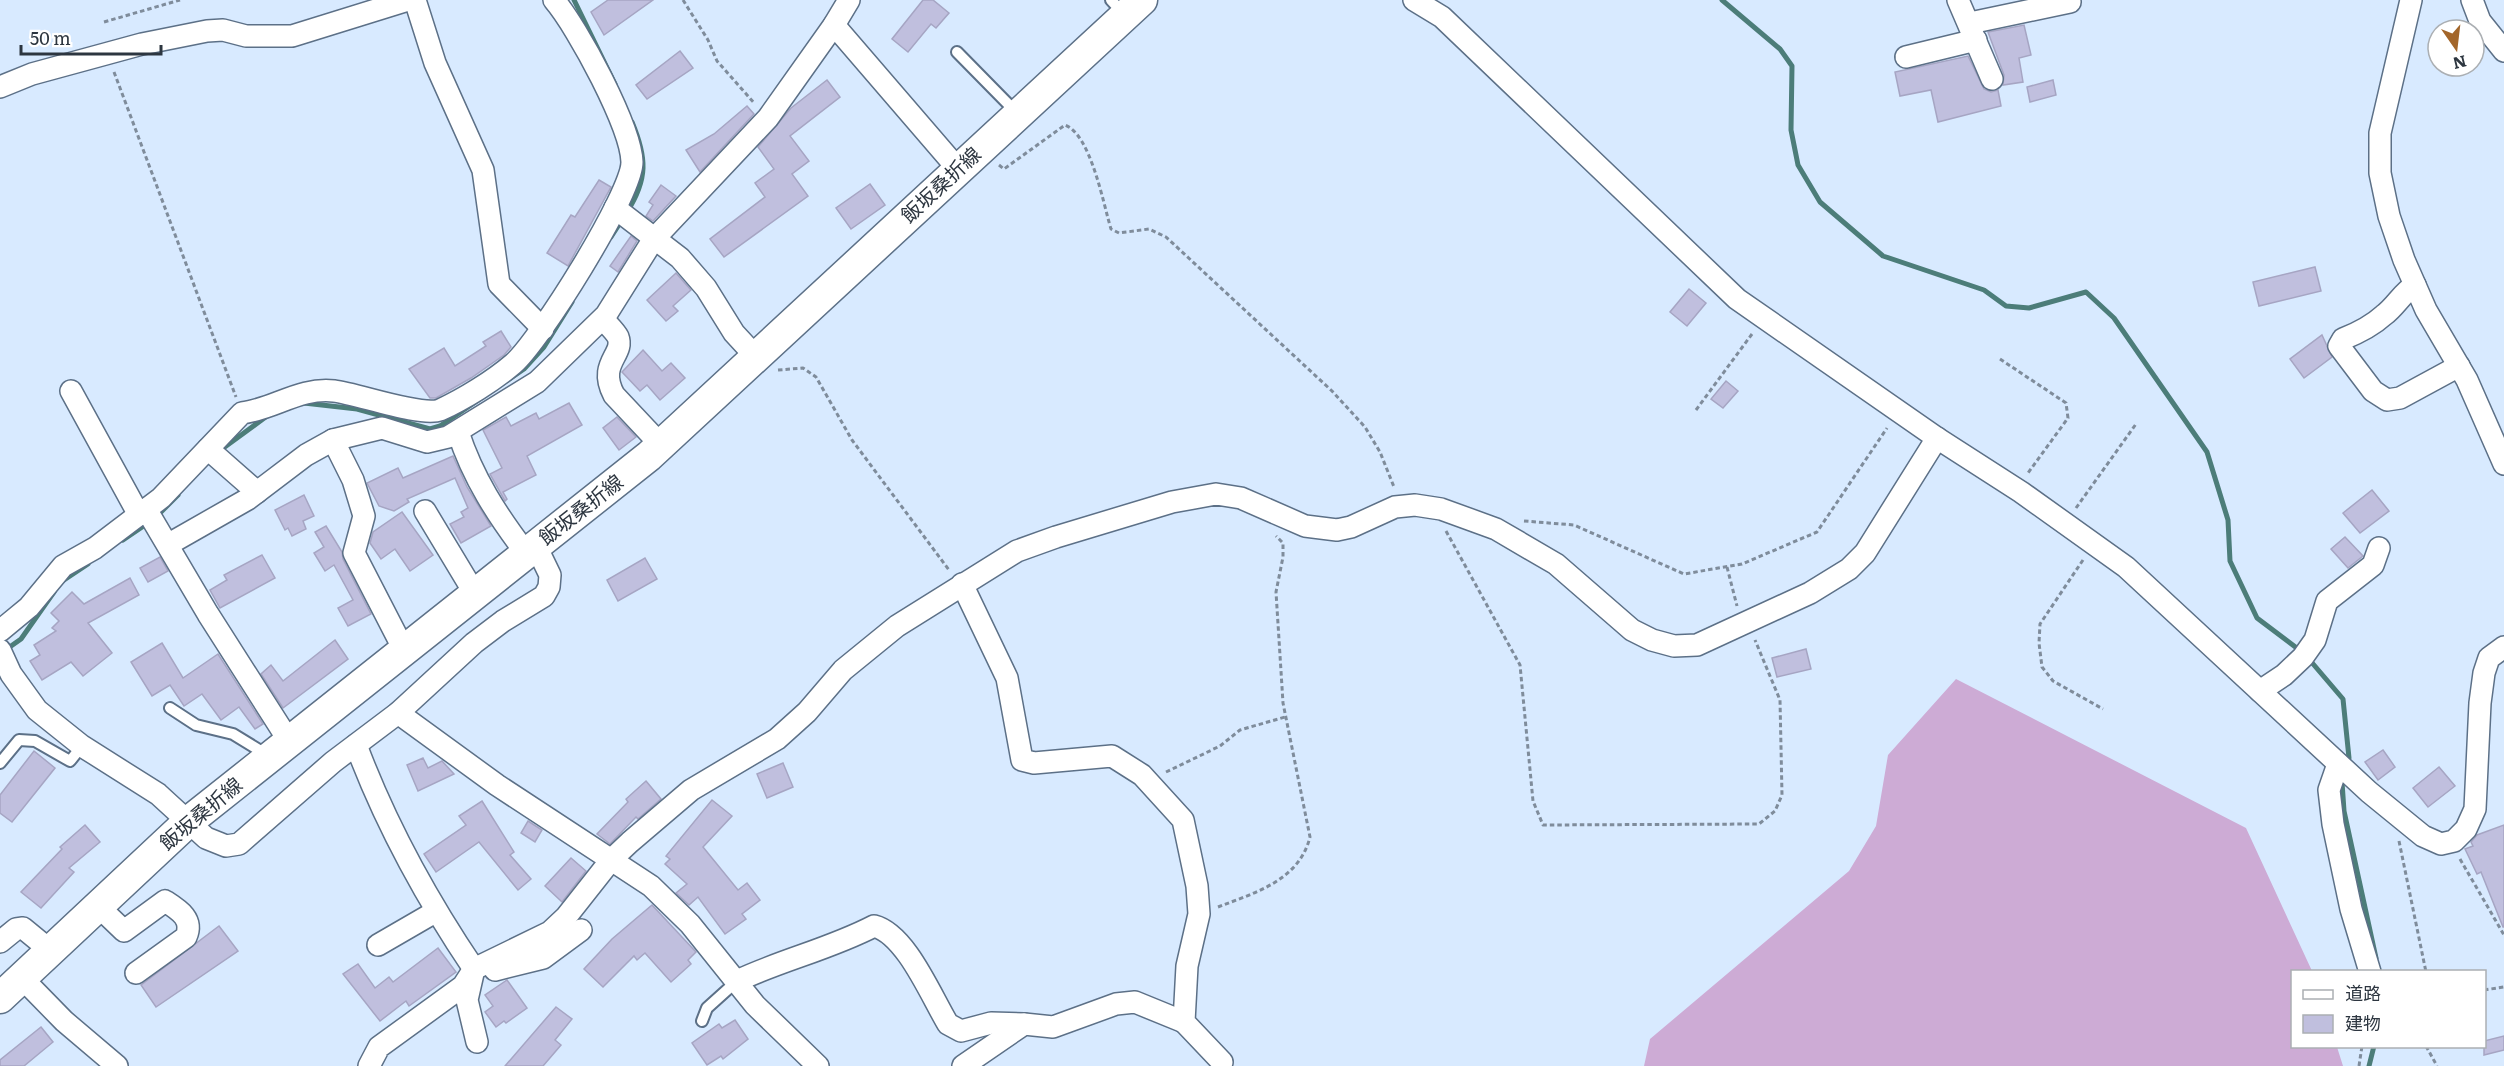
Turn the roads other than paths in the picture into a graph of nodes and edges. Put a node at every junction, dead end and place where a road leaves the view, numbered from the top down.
1 (408, 0) edge
2 (415, 0) edge
3 (554, 0) edge
4 (849, 0) edge
5 (1414, 0) edge
6 (1958, 0) edge
7 (2411, 0) edge
8 (2472, 0) edge
9 (2070, 2) dead end
10 (1126, 5) edge
11 (834, 26) junction
12 (1973, 31) junction
13 (2504, 51) edge
14 (957, 52) dead end
15 (1906, 57) dead end
16 (1992, 79) dead end
17 (0, 87) edge
18 (1017, 113) junction
19 (968, 160) junction
20 (623, 215) junction
21 (654, 240) junction
22 (2415, 285) junction
23 (603, 319) junction
24 (543, 329) junction
25 (757, 358) junction
26 (2459, 366) junction
27 (71, 391) dead end
28 (445, 426) junction
29 (1937, 438) junction
30 (333, 440) junction
31 (661, 445) junction
32 (214, 454) junction
33 (2504, 464) edge
34 (257, 492) junction
35 (425, 511) dead end
36 (148, 516) junction
37 (168, 544) junction
38 (2379, 548) dead end
39 (531, 550) junction
40 (962, 584) junction
41 (475, 594) junction
42 (0, 631) edge
43 (2504, 647) edge
44 (404, 650) junction
45 (3, 656) edge
46 (2260, 691) junction
47 (170, 708) dead end
48 (398, 713) junction
49 (356, 745) junction
50 (82, 746) junction
51 (280, 749) junction
52 (0, 763) edge
53 (2338, 764) junction
54 (188, 822) junction
55 (611, 860) junction
56 (99, 907) junction
57 (435, 912) junction
58 (581, 930) dead end
59 (0, 942) edge
60 (378, 945) dead end
61 (51, 951) junction
62 (474, 969) junction
63 (2369, 970) edge
64 (136, 973) dead end
65 (22, 978) junction
66 (737, 981) junction
67 (0, 998) edge
68 (702, 1021) dead end
69 (1184, 1022) junction
70 (1024, 1024) junction
71 (477, 1042) dead end
72 (1222, 1062) dead end
73 (117, 1066) edge
74 (369, 1066) edge
75 (818, 1066) edge
76 (963, 1066) edge

1 - 17 street
2 - 24 street
3 - 20 street
4 - 11 street
5 - 29 street
6 - 12 street
7 - 22 street
8 - 13 street
9 - 12 street
10 - 18 main road, 飯坂桑折線
11 - 19 street
11 - 21 street
12 - 15 street
12 - 16 street
14 - 18 lane
18 - 19 main road, 飯坂桑折線
19 - 25 main road, 飯坂桑折線
20 - 21 street
20 - 24 street
21 - 23 street
21 - 25 street
22 - 26 street
22 - 26 street
23 - 28 street
23 - 31 street
24 - 28 street
25 - 31 main road, 飯坂桑折線
26 - 33 street
27 - 36 street
28 - 30 street
28 - 32 street
28 - 39 street
29 - 40 street
29 - 46 street
30 - 34 street
30 - 44 street
31 - 39 main road, 飯坂桑折線
32 - 34 street
32 - 36 street
34 - 37 street
35 - 41 street
36 - 37 street
36 - 42 street
37 - 51 street
38 - 46 street
39 - 41 main road, 飯坂桑折線
39 - 48 street
40 - 55 street
40 - 69 street
41 - 44 main road, 飯坂桑折線
43 - 53 street
44 - 51 main road, 飯坂桑折線
45 - 50 street
46 - 53 street
47 - 51 lane
48 - 49 street
48 - 55 street
49 - 54 street
49 - 57 street
50 - 52 lane
50 - 54 street
51 - 54 main road, 飯坂桑折線
53 - 63 street
54 - 56 main road, 飯坂桑折線
55 - 62 street
55 - 66 street
56 - 61 main road, 飯坂桑折線
56 - 64 street
57 - 60 street
57 - 62 street
58 - 62 street
59 - 61 street
61 - 65 main road, 飯坂桑折線
62 - 71 street
62 - 74 street
65 - 67 main road, 飯坂桑折線
65 - 73 street
66 - 68 lane
66 - 70 street
66 - 75 street
69 - 70 street
69 - 72 street
70 - 76 street

